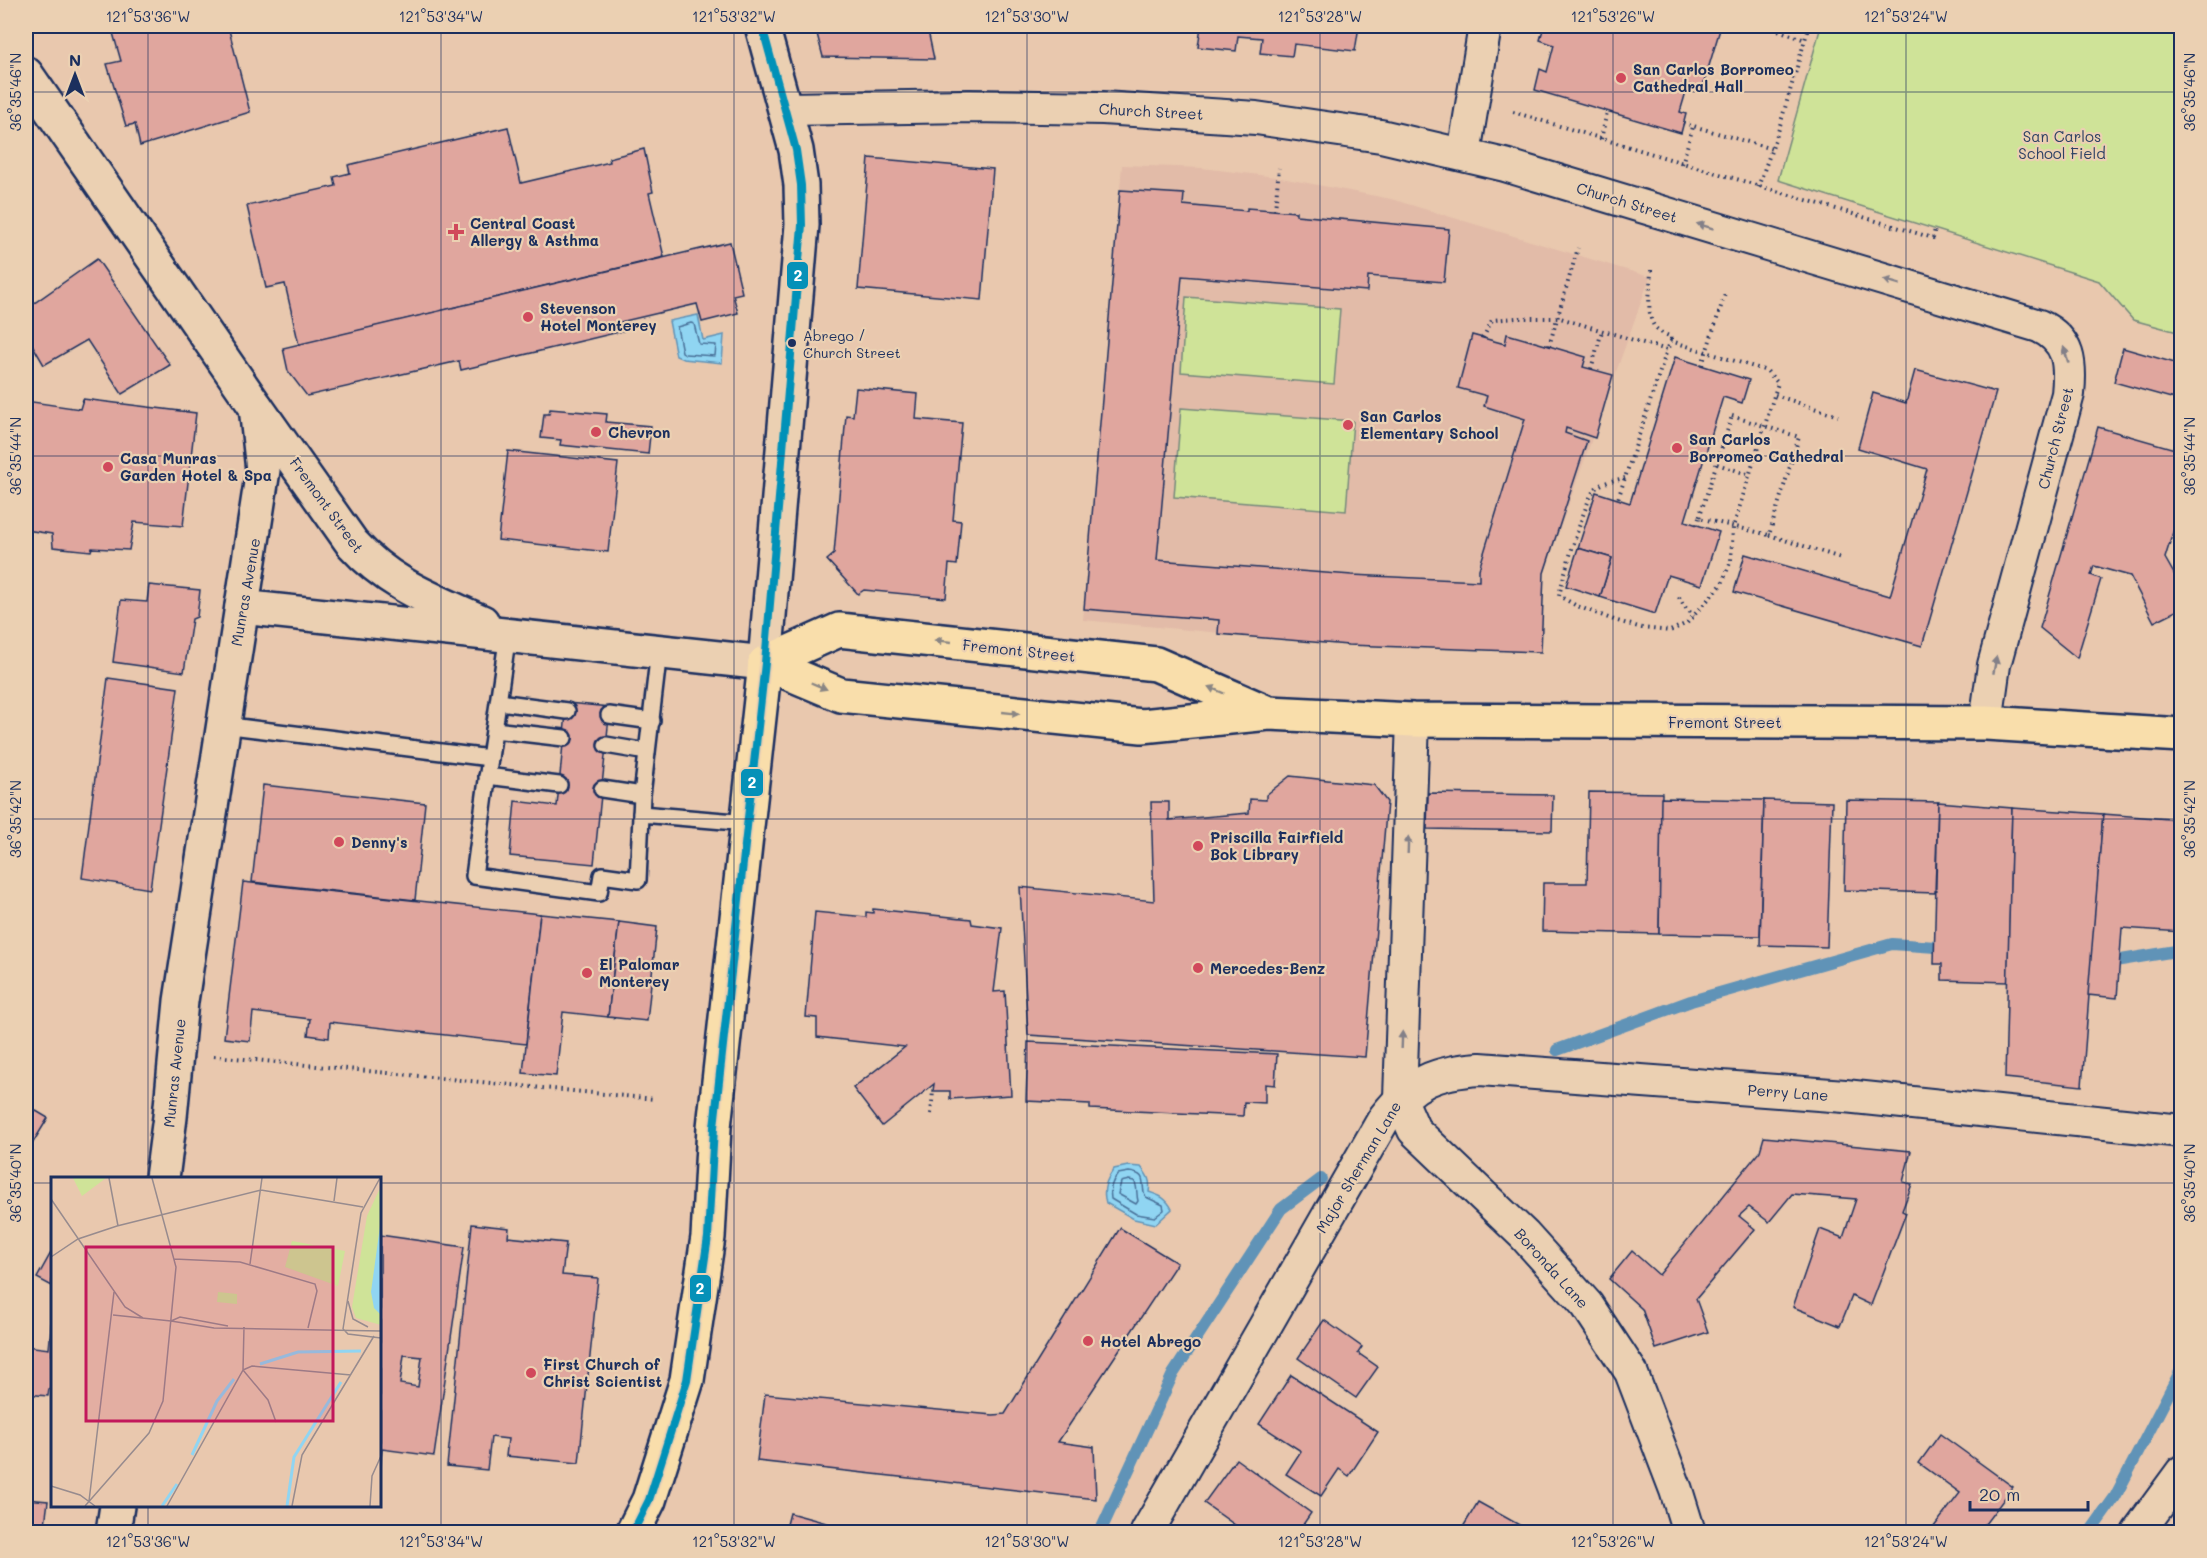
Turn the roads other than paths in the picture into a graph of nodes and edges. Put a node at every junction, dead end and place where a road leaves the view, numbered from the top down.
1 (762, 26) edge
2 (1485, 26) edge
3 (26, 74) edge
4 (786, 109) junction
5 (1464, 154) junction
6 (256, 407) junction
7 (242, 607) junction
8 (508, 634) junction
9 (659, 651) junction
10 (765, 663) junction
11 (499, 702) junction
12 (567, 711) dead end
13 (1269, 713) junction
14 (609, 715) dead end
15 (1413, 720) junction
16 (652, 721) junction
17 (1986, 723) junction
18 (223, 724) junction
19 (494, 730) junction
20 (2181, 735) edge
21 (564, 738) dead end
22 (606, 746) dead end
23 (647, 752) junction
24 (490, 758) junction
25 (487, 776) junction
26 (559, 785) dead end
27 (602, 789) dead end
28 (642, 795) junction
29 (641, 814) junction
30 (748, 823) junction
31 (1400, 1098) junction
32 (2181, 1131) edge
33 (162, 1177) edge
34 (2181, 1472) edge
35 (117, 1507) edge
36 (113, 1533) edge
37 (633, 1533) edge
38 (1148, 1533) edge
39 (1689, 1533) edge
40 (2138, 1533) edge

1 - 4 street
2 - 5 street
3 - 6 street, Munras Avenue
4 - 5 street, Church Street
4 - 10 street
17 -> 5 street, Church Street
6 - 7 street, Munras Avenue
6 - 8 street, Fremont Street
7 - 8 street, Fremont Street
7 - 18 street, Munras Avenue
8 - 9 street, Fremont Street
8 - 11 lane
9 - 10 street, Fremont Street
9 - 16 lane
10 -> 13 main road, Fremont Street
13 -> 10 main road, Fremont Street
10 - 30 main road
11 - 12 lane
11 - 19 lane
13 - 15 main road, Fremont Street
14 - 16 lane
15 - 17 main road, Fremont Street
31 -> 15 street, Major Sherman Lane
16 - 23 lane
17 - 20 main road, Fremont Street
18 - 24 lane
18 - 33 street, Munras Avenue
19 - 21 lane
19 - 24 lane
22 - 23 lane
23 - 28 lane
24 - 25 lane
25 - 26 lane
25 - 29 lane
27 - 28 lane
28 - 29 lane
29 - 30 lane
30 - 37 main road
31 - 32 street, Perry Lane
31 - 38 street, Major Sherman Lane
31 - 39 street, Boronda Lane
34 - 40 street
35 - 36 street

